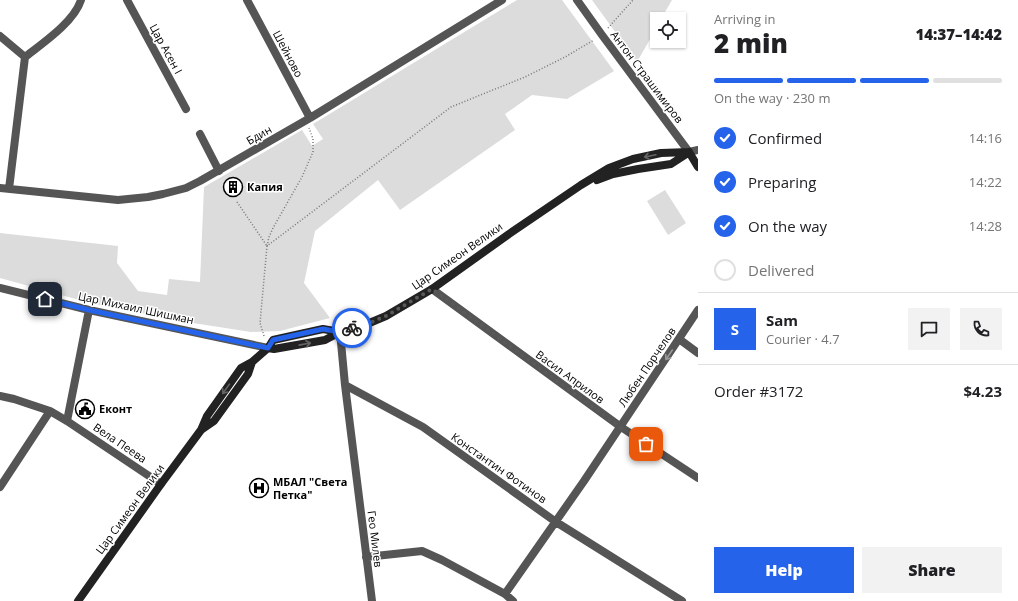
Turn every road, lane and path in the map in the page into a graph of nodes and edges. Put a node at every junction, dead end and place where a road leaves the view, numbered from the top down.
1 (82, 0) edge
2 (127, 0) edge
3 (247, 0) edge
4 (502, 0) edge
5 (577, 0) edge
6 (633, 0) edge
7 (602, 35) junction
8 (0, 36) edge
9 (25, 58) junction
10 (186, 109) dead end
11 (310, 118) junction
12 (200, 134) dead end
13 (698, 150) edge
14 (689, 152) junction
15 (698, 168) edge
16 (219, 171) junction
17 (581, 185) junction
18 (0, 188) edge
19 (9, 189) junction
20 (238, 202) dead end
21 (267, 246) junction
22 (0, 288) edge
23 (432, 289) junction
24 (89, 310) junction
25 (698, 310) edge
26 (340, 332) junction
27 (679, 339) junction
28 (268, 348) junction
29 (698, 353) edge
30 (345, 385) junction
31 (0, 396) edge
32 (50, 411) junction
33 (67, 421) junction
34 (622, 425) junction
35 (698, 478) edge
36 (161, 484) junction
37 (0, 487) edge
38 (556, 522) junction
39 (366, 557) junction
40 (505, 594) junction
41 (78, 601) edge
42 (372, 601) edge
43 (513, 601) edge
44 (682, 601) edge

1 - 9 street
2 - 10 street, Цар Асен I
3 - 11 street, Шейново
4 - 11 street, Бдин
5 - 7 street, Антон Страшимиров
6 - 7 path
7 - 14 street, Антон Страшимиров
7 - 21 path
8 - 9 street
9 - 19 street
11 - 16 street, Бдин
11 - 21 path
12 - 16 street
13 - 14 street, Цар Симеон Велики
14 - 15 main road, Антон Страшимиров
14 - 17 main road, Цар Симеон Велики
14 -> 17 main road, Цар Симеон Велики
16 - 19 street, Бдин
17 - 23 main road, Цар Симеон Велики
18 - 19 street, Бдин
20 - 21 path
21 - 28 path
22 - 24 street, Цар Михаил Шишман
23 - 26 main road, Цар Симеон Велики
23 - 34 street, Васил Априлов
24 - 28 street, Цар Михаил Шишман
24 - 33 street
25 - 27 street, Любен Порчелов
26 - 28 main road, Цар Симеон Велики
26 - 30 street
27 - 29 street
27 -> 34 street, Любен Порчелов
28 - 36 main road, Цар Симеон Велики
30 - 38 street, Константин Фотинов
30 - 39 street, Гео Милев
31 - 32 street, Вела Пеева
32 - 33 street, Вела Пеева
32 - 37 street
33 - 36 street, Вела Пеева
34 - 35 street, Васил Априлов
34 - 38 street, Любен Порчелов
36 - 41 main road, Цар Симеон Велики
38 - 40 street, Любен Порчелов
38 - 44 street, Константин Фотинов
39 - 40 street
39 - 42 street, Гео Милев
40 - 43 street

